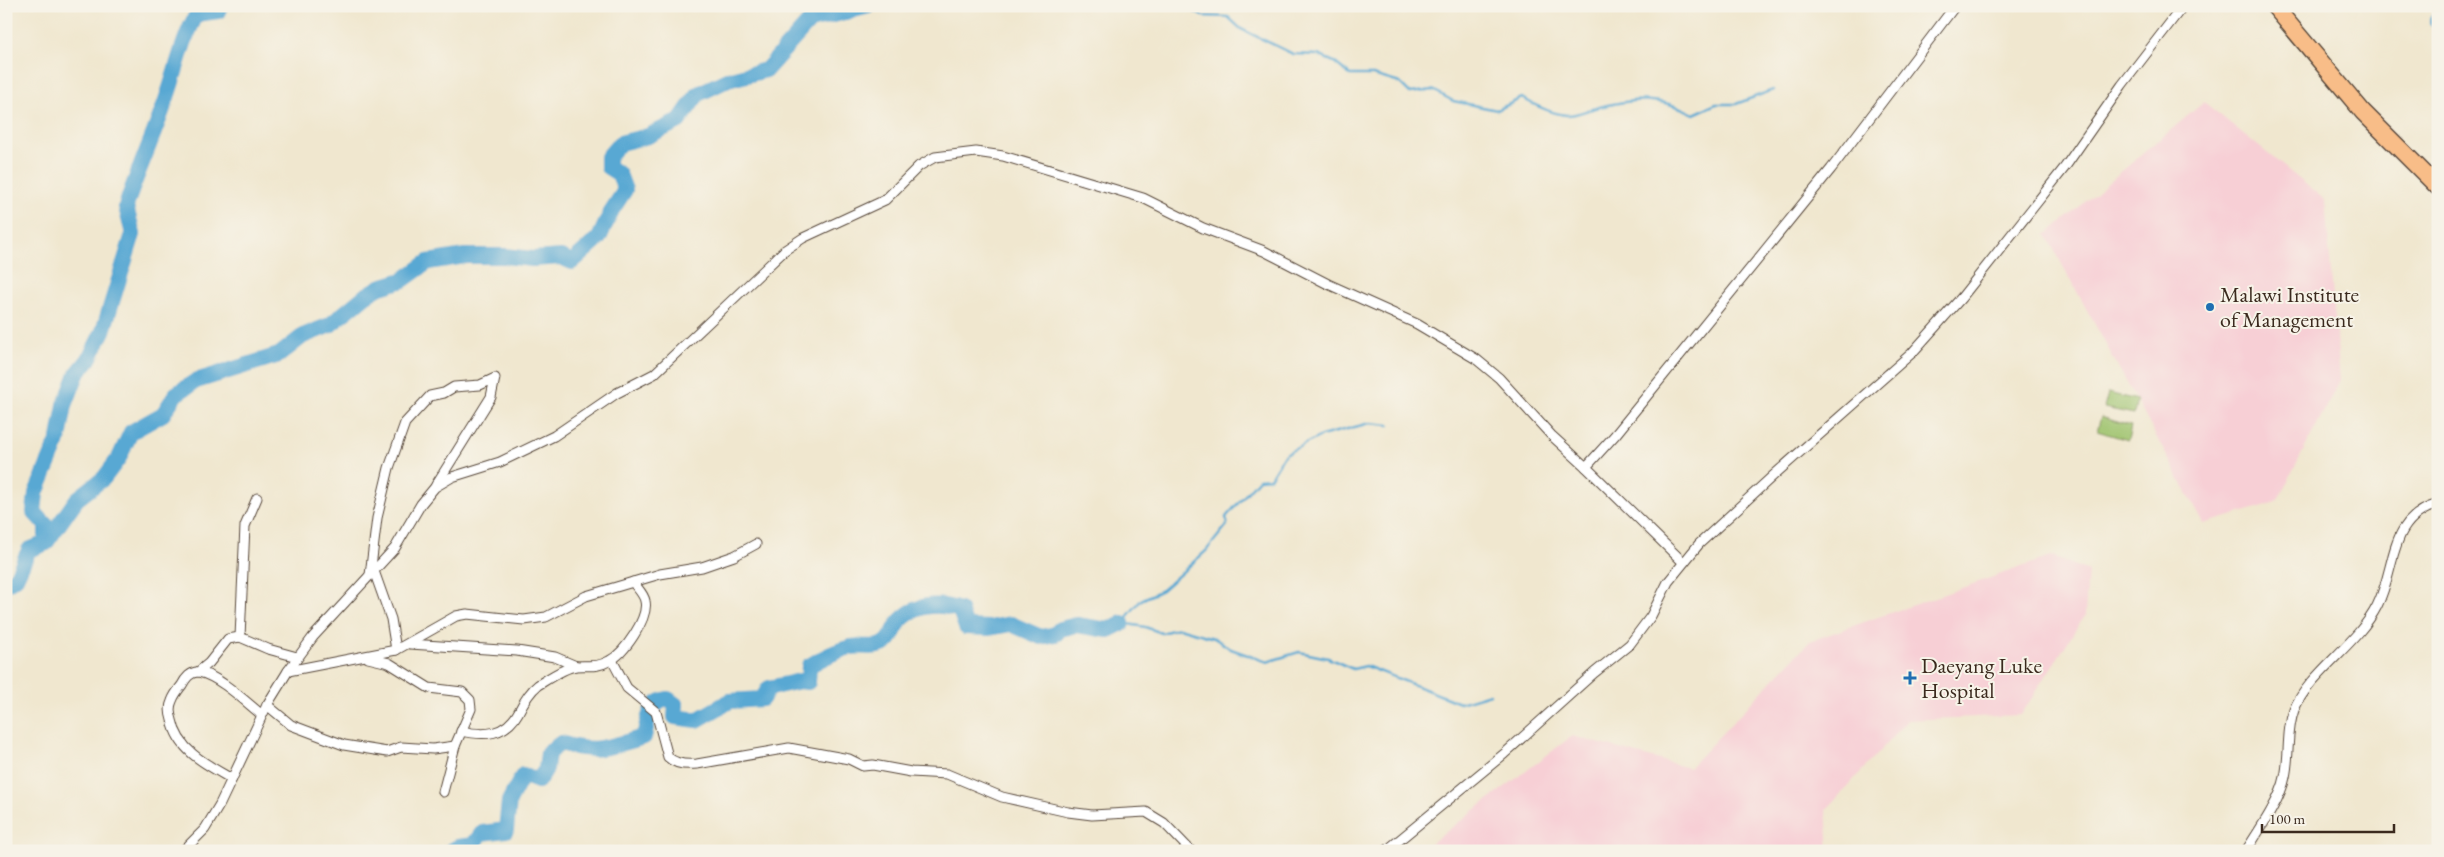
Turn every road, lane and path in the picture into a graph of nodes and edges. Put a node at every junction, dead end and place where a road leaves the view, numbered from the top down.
1 (1955, 6) edge
2 (2184, 6) edge
3 (2274, 6) edge
4 (2438, 186) edge
5 (1586, 467) junction
6 (435, 487) junction
7 (257, 498) dead end
8 (2438, 504) edge
9 (756, 544) dead end
10 (1683, 562) junction
11 (372, 573) junction
12 (632, 582) junction
13 (240, 637) junction
14 (410, 644) junction
15 (396, 650) junction
16 (297, 657) junction
17 (365, 658) junction
18 (612, 660) junction
19 (576, 666) junction
20 (288, 671) junction
21 (198, 672) junction
22 (267, 705) junction
23 (262, 715) junction
24 (461, 731) junction
25 (455, 746) junction
26 (232, 779) junction
27 (443, 792) dead end
28 (183, 851) edge
29 (1192, 851) edge
30 (1386, 851) edge
31 (2246, 851) edge

1 - 5 street
2 - 10 street
3 - 4 highway
5 - 6 street
5 - 10 street
6 - 11 street
6 - 11 street
7 - 13 street
8 - 31 street
9 - 12 street
10 - 30 street
11 - 15 street
11 - 16 street
12 - 14 street
12 - 18 street
13 - 16 street
13 - 21 street
14 - 15 street
14 - 19 street
15 - 17 street
16 - 20 street
17 - 20 street
17 - 24 street
18 - 19 street
18 - 29 street
19 - 24 street
20 - 22 street
21 - 23 street
21 - 26 street
22 - 23 street
22 - 25 street
23 - 26 street
24 - 25 street
25 - 27 street
26 - 28 street

